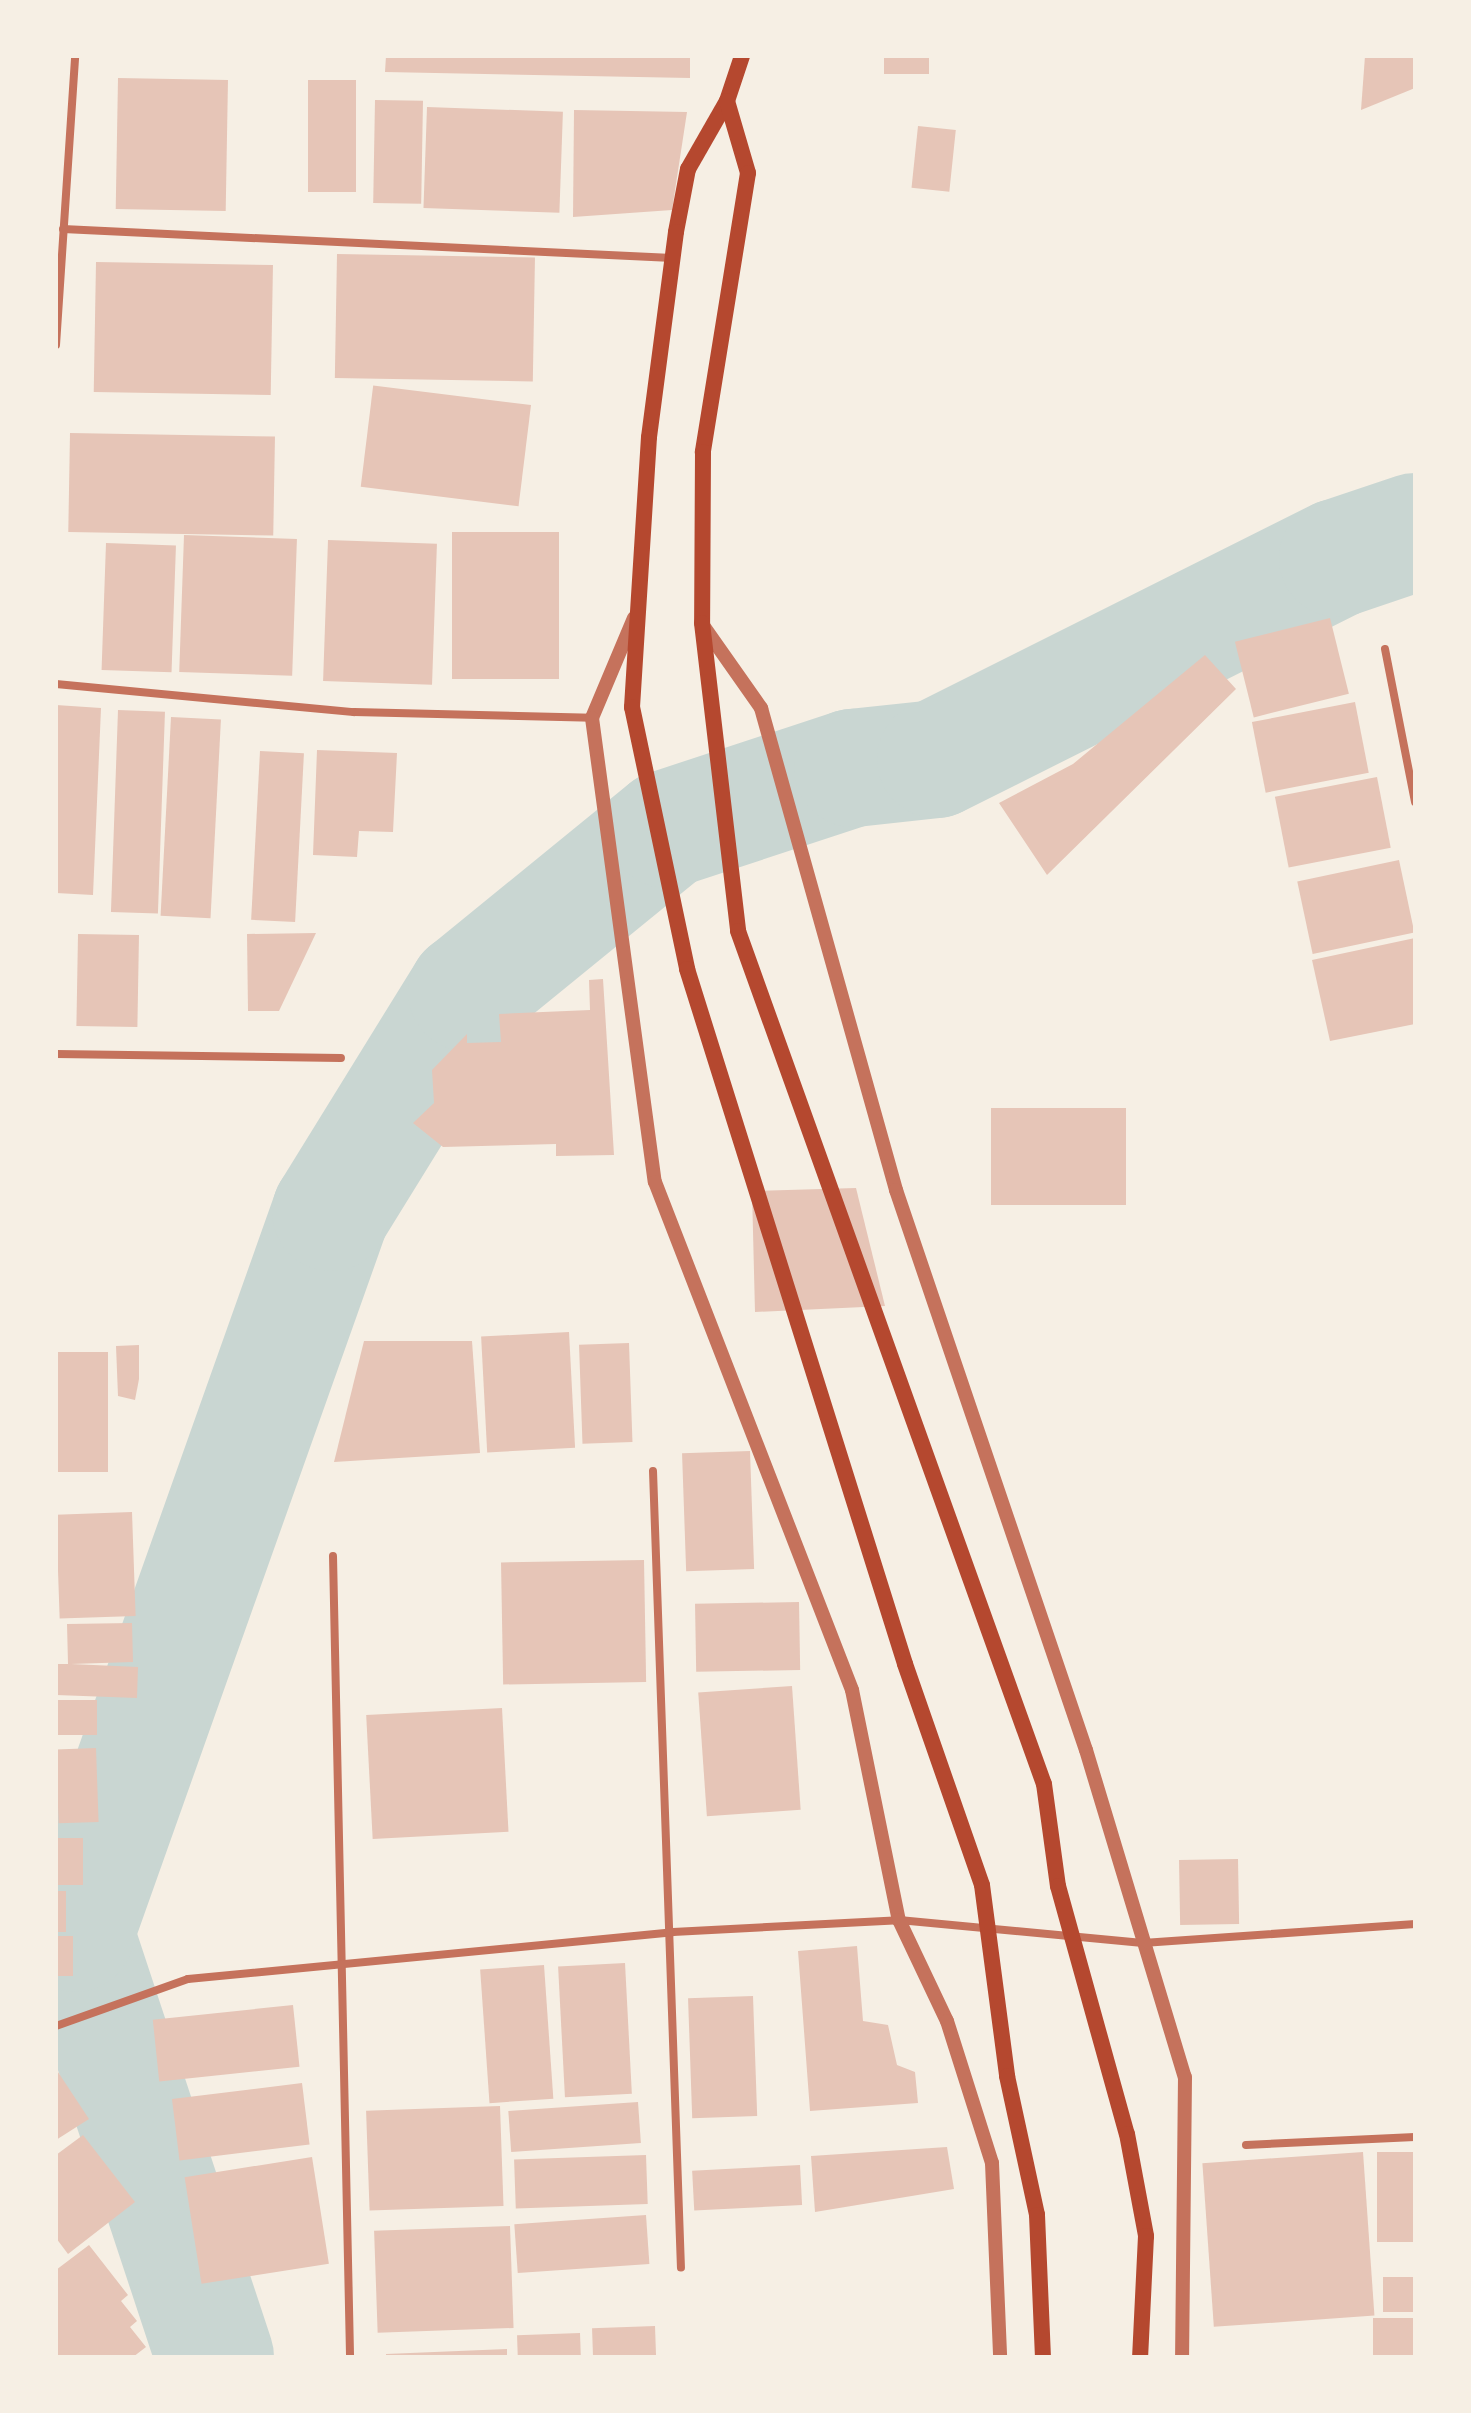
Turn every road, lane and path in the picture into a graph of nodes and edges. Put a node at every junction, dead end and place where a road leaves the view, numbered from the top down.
1 (75, 56) edge
2 (742, 56) edge
3 (727, 101) junction
4 (63, 229) junction
5 (672, 258) junction
6 (56, 345) edge
7 (634, 618) junction
8 (702, 623) junction
9 (1385, 649) dead end
10 (56, 684) edge
11 (592, 718) junction
12 (1415, 802) edge
13 (56, 1054) edge
14 (341, 1058) dead end
15 (653, 1471) dead end
16 (333, 1556) dead end
17 (899, 1920) junction
18 (1415, 1924) edge
19 (673, 1932) junction
20 (1143, 1943) junction
21 (345, 1969) junction
22 (56, 2026) edge
23 (1415, 2137) edge
24 (1246, 2145) dead end
25 (681, 2268) dead end
26 (350, 2357) edge
27 (1000, 2357) edge
28 (1043, 2357) edge
29 (1140, 2357) edge
30 (1182, 2357) edge

1 - 4 street
2 - 3 main road
3 - 5 main road
3 - 8 main road
4 - 5 street
4 - 6 street
5 - 7 main road
7 - 11 street
7 - 28 main road
8 - 20 street
8 - 29 main road
9 - 12 street
10 - 11 street
11 - 17 street
13 - 14 street
15 - 19 street
16 - 21 street
17 - 19 street
17 - 20 street
17 - 27 street
18 - 20 street
19 - 21 street
19 - 25 street
20 - 30 street
21 - 22 street
21 - 26 street
23 - 24 street

